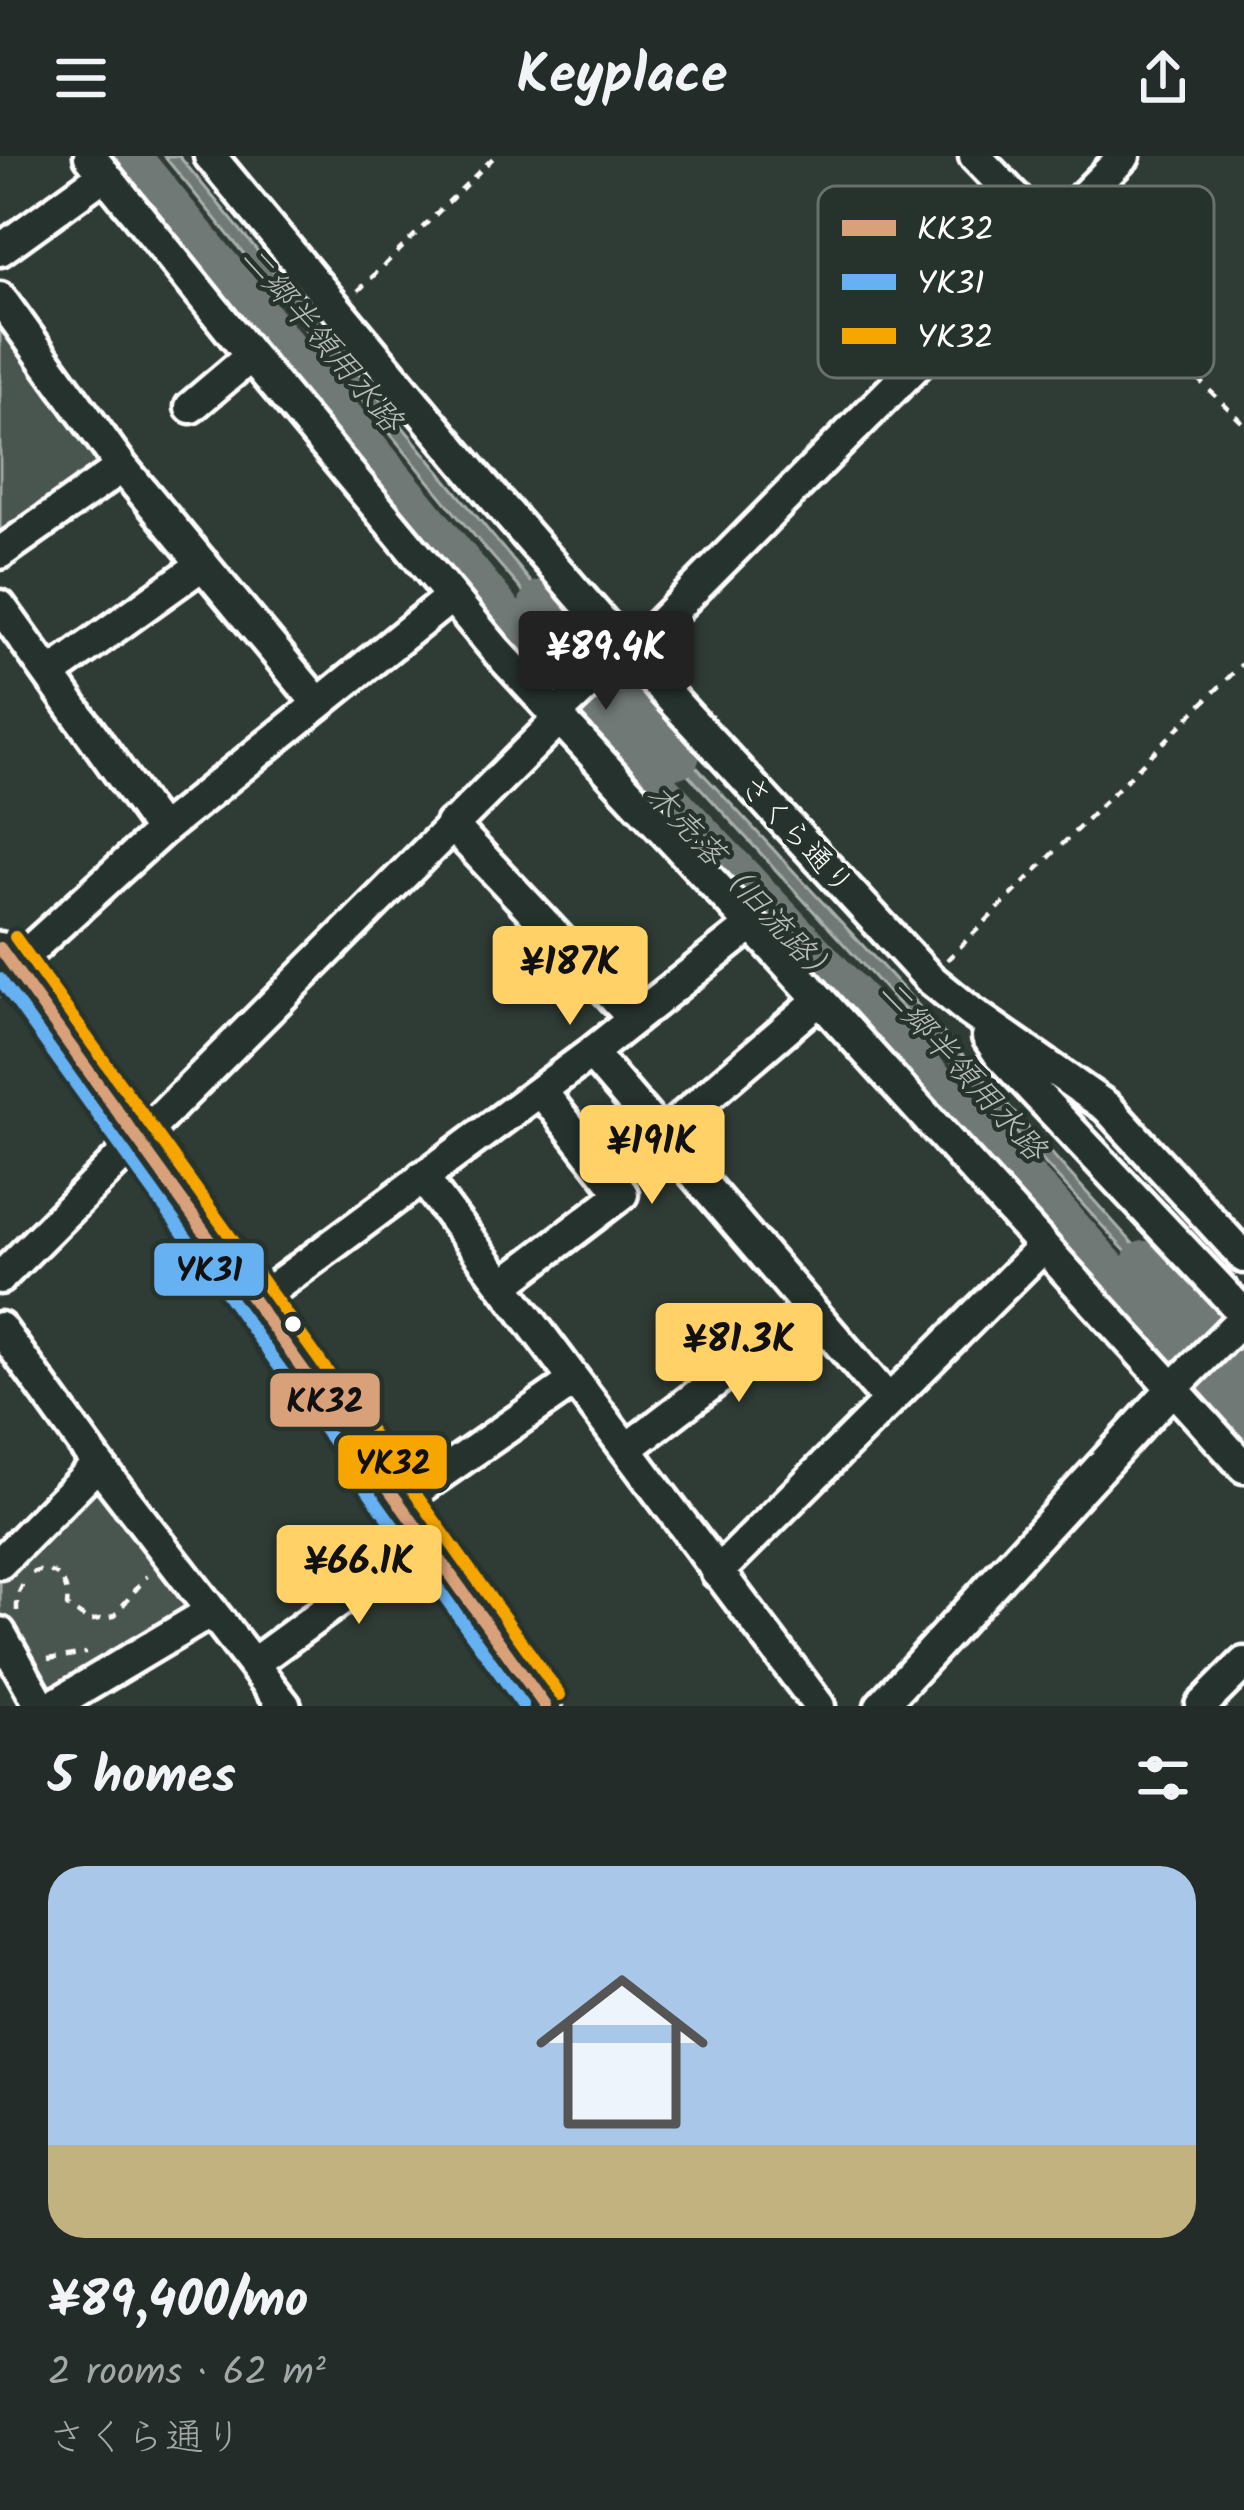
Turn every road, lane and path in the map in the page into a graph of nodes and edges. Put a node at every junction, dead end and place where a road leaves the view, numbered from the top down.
1 (210, 156) edge
2 (495, 156) edge
3 (975, 156) edge
4 (1124, 156) edge
5 (97, 165) edge
6 (1004, 186) edge
7 (1096, 186) edge
8 (0, 250) edge
9 (0, 298) edge
10 (337, 312) junction
11 (251, 356) junction
12 (904, 378) edge
13 (1197, 378) edge
14 (191, 407) dead end
15 (1244, 424) edge
16 (122, 467) junction
17 (0, 553) edge
18 (203, 564) junction
19 (451, 597) junction
20 (0, 606) edge
21 (622, 655) junction
22 (1244, 662) edge
23 (50, 674) junction
24 (318, 703) junction
25 (557, 717) junction
26 (451, 824) junction
27 (161, 831) junction
28 (752, 925) junction
29 (5, 967) edge
30 (929, 978) junction
31 (819, 1000) junction
32 (971, 1012) junction
33 (634, 1019) junction
34 (591, 1053) junction
35 (541, 1090) junction
36 (662, 1135) junction
37 (136, 1139) junction
38 (422, 1177) junction
39 (1043, 1246) junction
40 (1244, 1257) edge
41 (0, 1278) edge
42 (504, 1284) junction
43 (255, 1302) junction
44 (811, 1309) junction
45 (1241, 1320) edge
46 (0, 1328) edge
47 (574, 1382) junction
48 (1178, 1383) junction
49 (888, 1400) junction
50 (628, 1448) junction
51 (98, 1464) junction
52 (1244, 1467) edge
53 (400, 1502) junction
54 (425, 1538) junction
55 (38, 1560) dead end
56 (0, 1563) edge
57 (717, 1573) junction
58 (157, 1583) dead end
59 (212, 1611) junction
60 (0, 1634) edge
61 (102, 1653) dead end
62 (48, 1659) dead end
63 (254, 1663) junction
64 (1244, 1663) edge
65 (1206, 1705) edge
66 (40, 1706) edge
67 (53, 1706) edge
68 (285, 1706) edge
69 (545, 1706) edge
70 (819, 1706) edge
71 (881, 1706) edge

1 - 10 street, さくら通り
2 - 10 path
3 - 6 street
4 - 7 street
5 - 8 street
5 - 11 street
9 - 16 street
10 - 21 street, さくら通り
11 - 14 street
11 - 19 street
12 - 21 street
13 - 15 path
16 - 17 street
16 - 18 street
18 - 23 street
18 - 24 street
19 - 24 street
19 - 25 street
20 - 23 street
21 - 25 street
21 - 30 street, さくら通り
22 - 30 path
23 - 27 street
24 - 27 street
25 - 26 street
25 - 28 street
26 - 33 street
26 - 37 street
27 - 29 street
28 - 31 street
28 - 33 street
29 - 37 street
30 - 32 street, さくら通り
31 - 36 street
31 - 39 street
32 - 40 street, さくら通り
32 - 45 street, さくら通り
33 - 34 street
34 - 35 street
34 - 36 street
35 - 38 street
35 - 42 street
36 - 44 street
37 - 41 street
37 - 43 street
38 - 42 street
38 - 43 street
39 - 48 street
39 - 49 street
42 - 47 street
43 - 53 street
44 - 49 street
44 - 50 street
45 - 48 street
46 - 51 street
47 - 50 street
47 - 53 street
48 - 52 street
48 - 71 street
49 - 57 street
50 - 57 street
51 - 56 street
51 - 59 street
53 - 54 street
54 - 63 street
54 - 69 street
55 - 58 path
57 - 70 street
59 - 63 street
59 - 67 street
60 - 66 street
61 - 62 path
63 - 68 street
64 - 65 street

